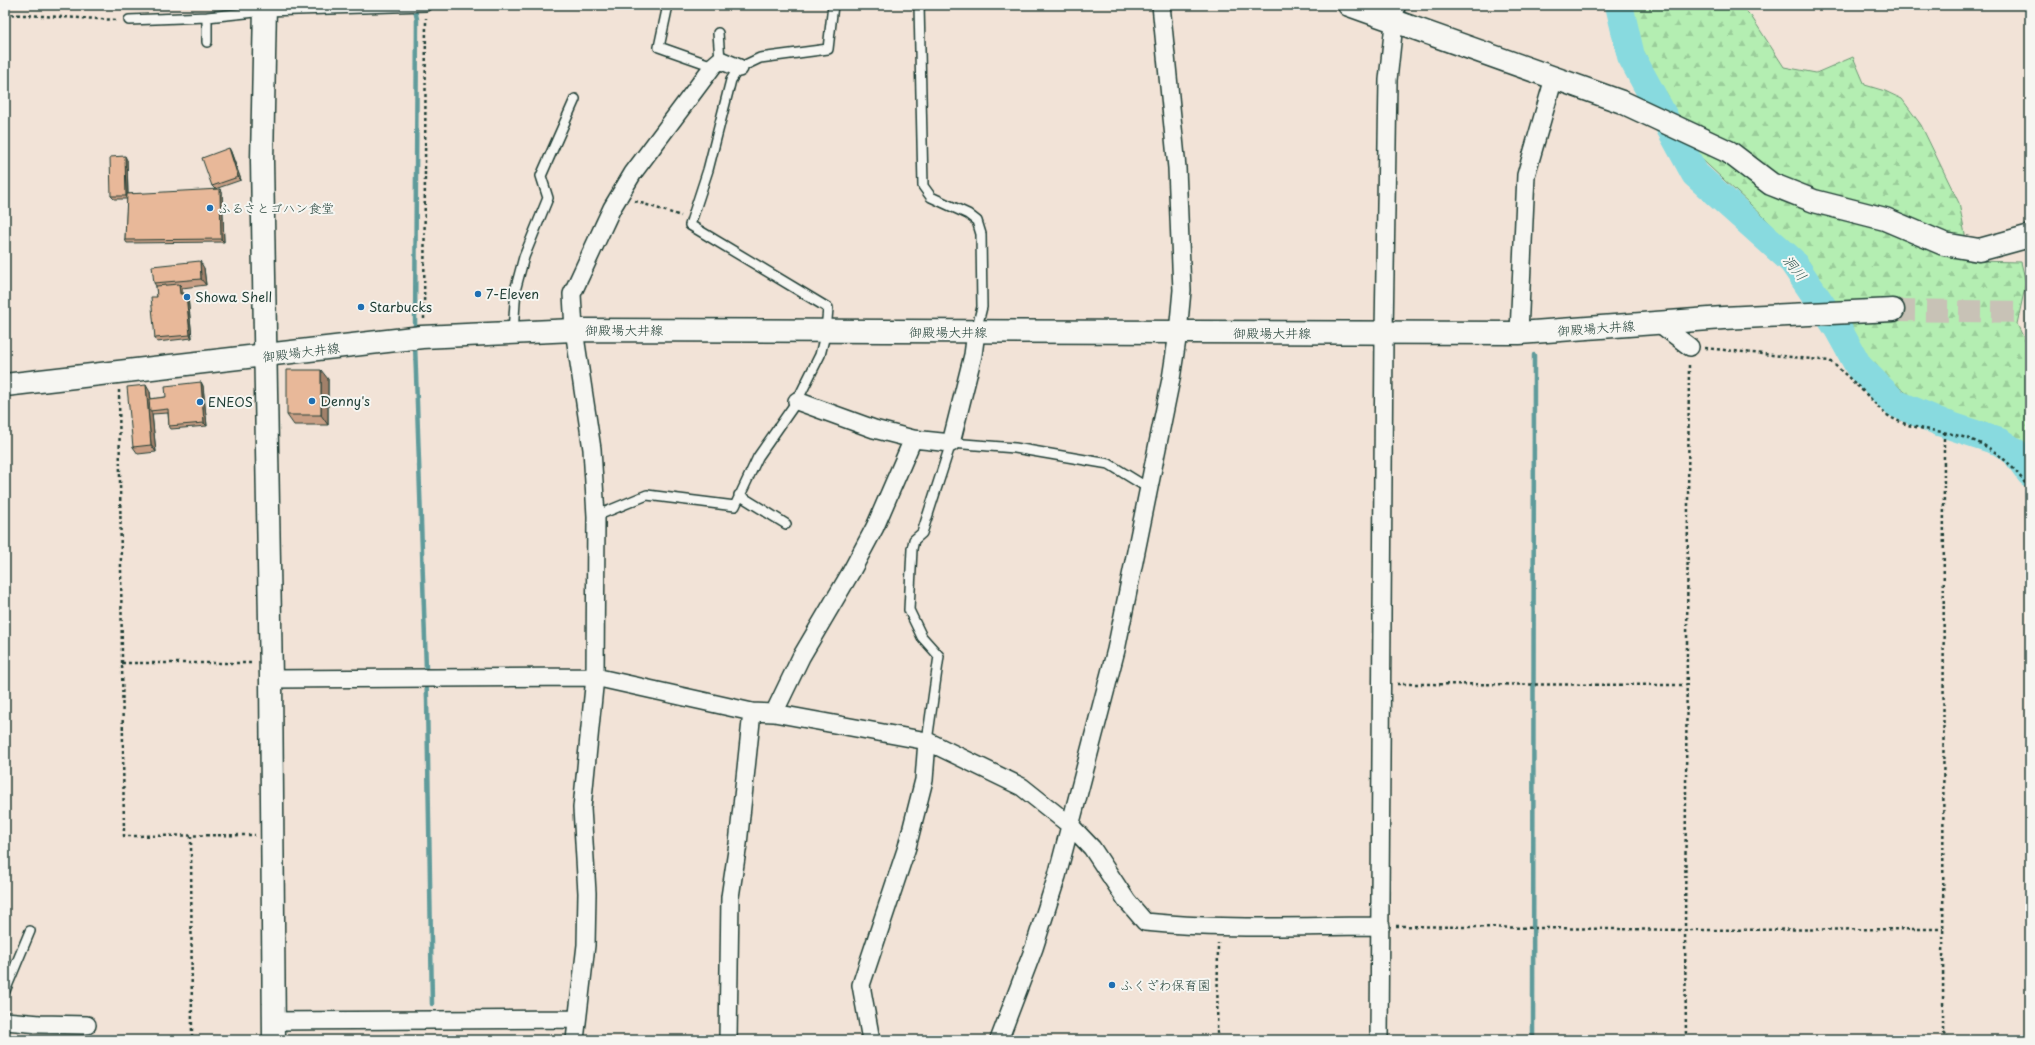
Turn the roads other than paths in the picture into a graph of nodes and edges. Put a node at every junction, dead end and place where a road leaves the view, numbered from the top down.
1 (668, 5) edge
2 (833, 5) edge
3 (919, 5) edge
4 (1161, 5) edge
5 (1349, 5) edge
6 (426, 6) edge
7 (265, 8) edge
8 (1394, 12) edge
9 (207, 17) junction
10 (129, 20) road end
11 (718, 33) dead end
12 (207, 42) dead end
13 (716, 63) junction
14 (739, 68) junction
15 (1554, 78) junction
16 (575, 99) dead end
17 (2030, 236) edge
18 (1893, 310) tunnel mouth
19 (1660, 324) junction
20 (574, 330) junction
21 (826, 331) junction
22 (976, 332) junction
23 (513, 333) junction
24 (1178, 333) junction
25 (1384, 333) junction
26 (1518, 333) junction
27 (1690, 347) road end
28 (266, 356) junction
29 (5, 385) edge
30 (797, 401) junction
31 (913, 439) junction
32 (951, 443) junction
33 (1148, 488) junction
34 (739, 495) junction
35 (596, 516) junction
36 (786, 524) dead end
37 (271, 671) junction
38 (595, 677) junction
39 (752, 712) junction
40 (774, 713) junction
41 (927, 741) junction
42 (1071, 826) junction
43 (1381, 926) junction
44 (30, 931) dead end
45 (5, 991) edge
46 (577, 1019) junction
47 (5, 1021) edge
48 (87, 1024) dead end
49 (273, 1031) edge
50 (575, 1040) edge
51 (728, 1040) edge
52 (871, 1040) edge
53 (999, 1040) edge
54 (1380, 1040) edge

1 - 13 lane
2 - 14 lane
3 - 22 lane
4 - 24 street
5 - 8 main road
6 - 7 lane
7 - 9 lane
7 - 28 main road
8 - 15 main road
8 - 25 street
9 - 10 lane
9 - 12 lane
11 - 13 lane
13 - 14 street
13 - 20 street
14 - 21 lane
15 - 17 main road
15 - 26 street
16 - 23 lane
18 - 19 main road, 御殿場大井線
19 - 26 main road, 御殿場大井線
19 - 27 street
20 - 21 main road, 御殿場大井線
20 - 23 main road, 御殿場大井線
20 - 35 street
21 - 22 main road, 御殿場大井線
21 - 30 lane
22 - 24 main road, 御殿場大井線
22 - 32 street
23 - 28 main road, 御殿場大井線
24 - 25 main road, 御殿場大井線
24 - 33 street
25 - 26 main road, 御殿場大井線
25 - 43 street
28 - 29 main road, 御殿場大井線
28 - 37 main road
30 - 31 street
30 - 34 lane
31 - 32 street
31 - 40 street
32 - 33 lane
32 - 41 lane
33 - 42 street
34 - 35 lane
34 - 36 lane
35 - 38 street
37 - 38 street
37 - 49 main road
38 - 39 street
38 - 46 street
39 - 40 street
39 - 51 street
40 - 41 street
41 - 42 street
41 - 52 street
42 - 43 street
42 - 53 street
43 - 54 street
44 - 45 lane
46 - 49 street
46 - 50 street
47 - 48 street

